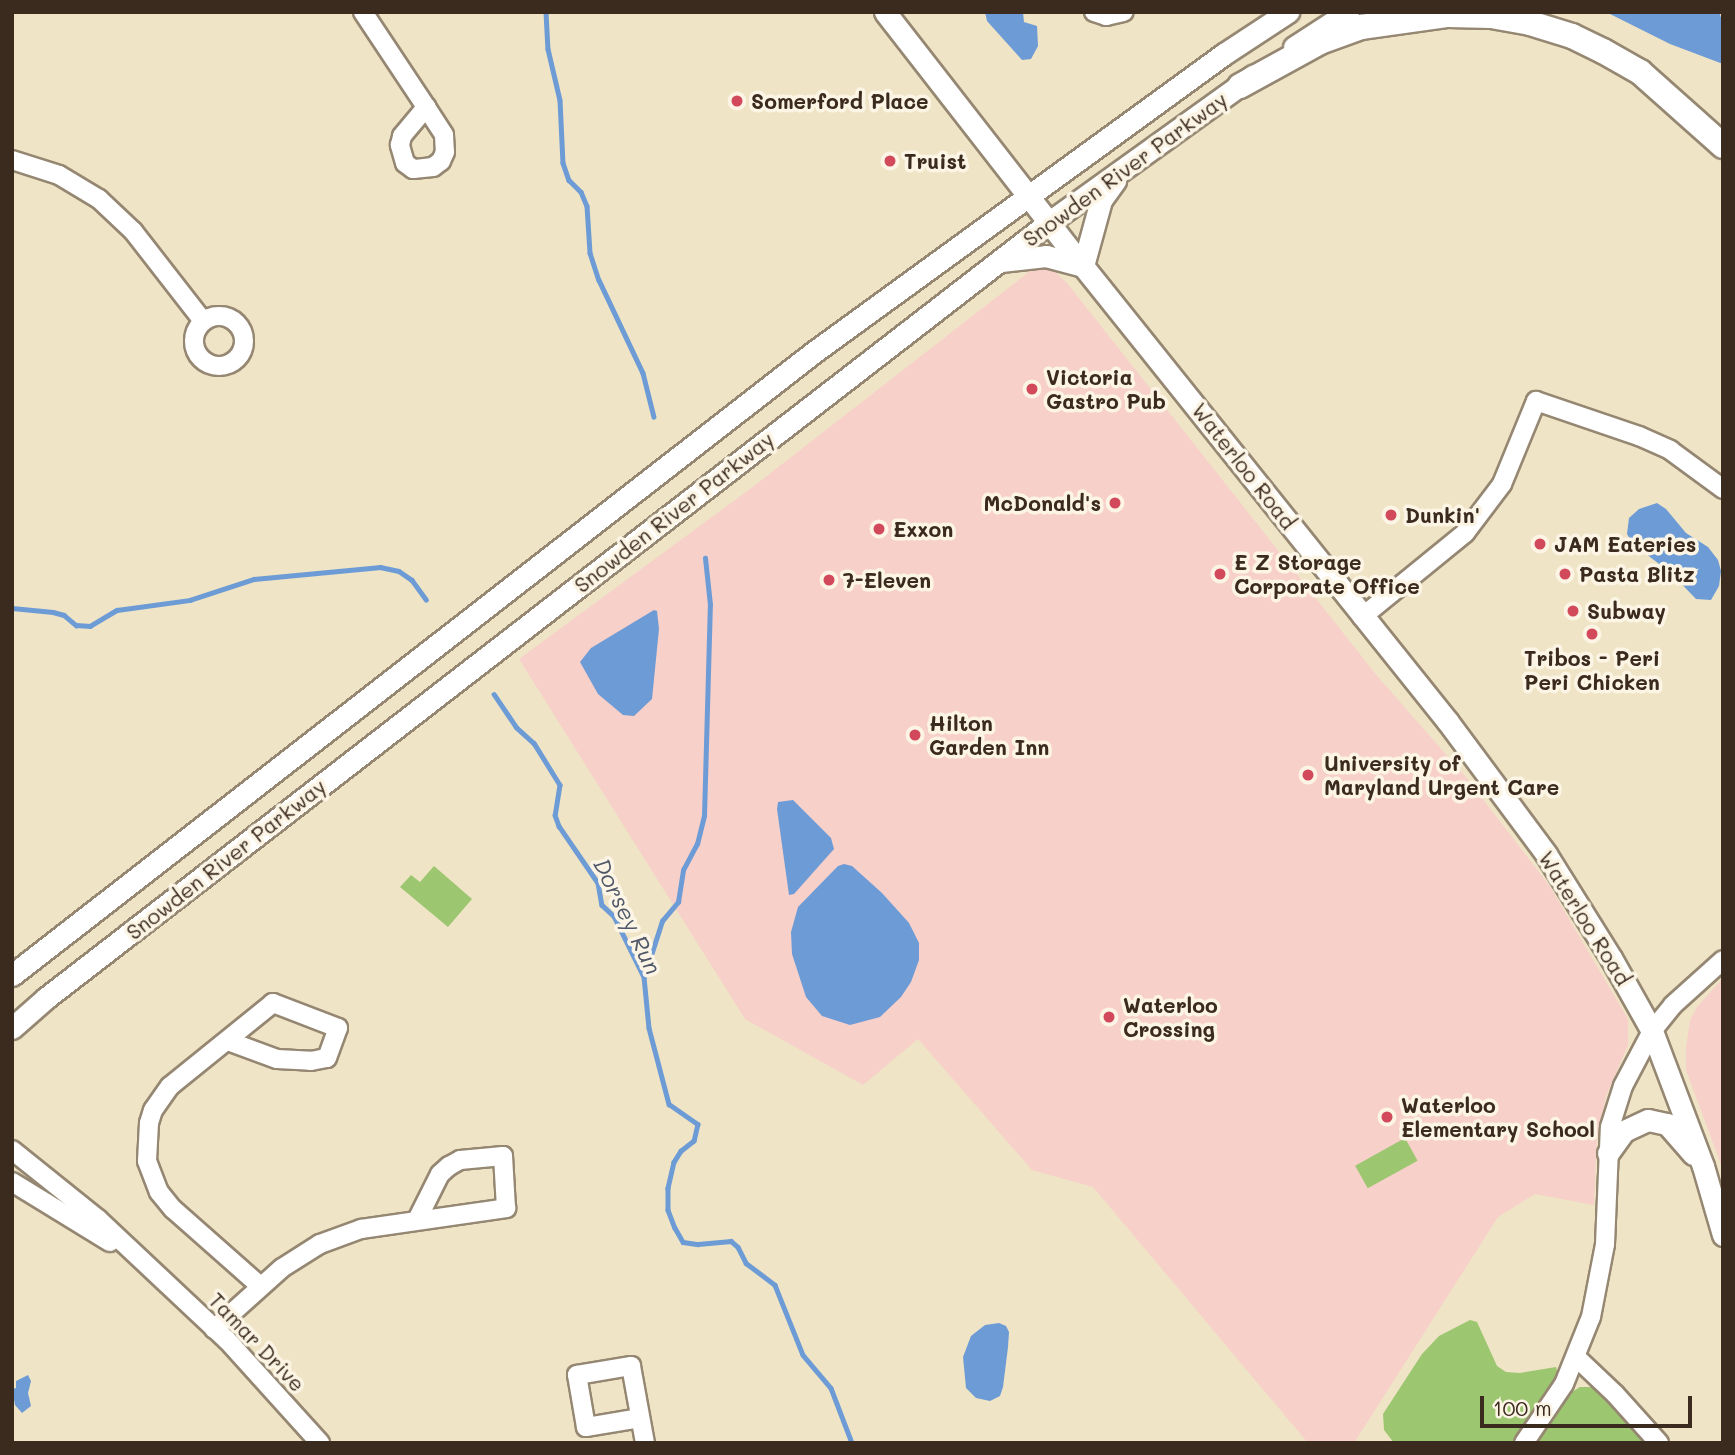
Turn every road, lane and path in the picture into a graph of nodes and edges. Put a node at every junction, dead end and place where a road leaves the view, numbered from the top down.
1 (363, 12) edge
2 (885, 12) edge
3 (1094, 12) edge
4 (1124, 12) edge
5 (1288, 12) edge
6 (1348, 12) edge
7 (1240, 86) junction
8 (426, 107) dead end
9 (1723, 146) edge
10 (12, 160) edge
11 (1123, 169) junction
12 (1030, 194) junction
13 (1051, 221) junction
14 (999, 261) junction
15 (1083, 266) junction
16 (203, 321) dead end
17 (1723, 489) edge
18 (1362, 617) junction
19 (1723, 960) edge
20 (12, 975) edge
21 (12, 1028) edge
22 (1652, 1031) junction
23 (228, 1041) junction
24 (12, 1150) edge
25 (1608, 1153) junction
26 (1703, 1167) junction
27 (12, 1182) edge
28 (418, 1220) junction
29 (1723, 1235) edge
30 (159, 1276) junction
31 (260, 1286) junction
32 (214, 1329) junction
33 (1577, 1359) junction
34 (640, 1418) dead end
35 (320, 1443) edge
36 (645, 1443) edge
37 (1524, 1443) edge
38 (1659, 1443) edge

1 - 8 street
2 - 12 main road, Waterloo Road
3 - 4 street
5 - 12 main road, Snowden River Parkway
6 - 7 main road, Snowden River Parkway
7 - 9 highway
7 - 11 main road, Snowden River Parkway
10 - 16 street
11 - 13 main road, Snowden River Parkway
11 - 15 main road
12 - 13 main road, Waterloo Road
12 - 20 main road, Snowden River Parkway
13 - 14 main road, Snowden River Parkway
13 - 15 main road, Waterloo Road
14 - 15 main road
14 - 21 main road, Snowden River Parkway
15 - 18 main road, Waterloo Road
17 - 18 street
18 - 22 main road, Waterloo Road
19 - 22 street
22 - 25 street
22 - 26 main road, Waterloo Road
23 - 23 street
23 - 31 street
24 - 30 street, Tamar Drive
25 - 26 main road
25 - 33 street
26 - 29 main road, Waterloo Road
27 - 30 street, Tamar Drive
28 - 28 street
28 - 31 street
30 - 32 street, Tamar Drive
31 - 32 street
32 - 35 street, Tamar Drive
33 - 37 street
33 - 38 street
34 - 36 street

